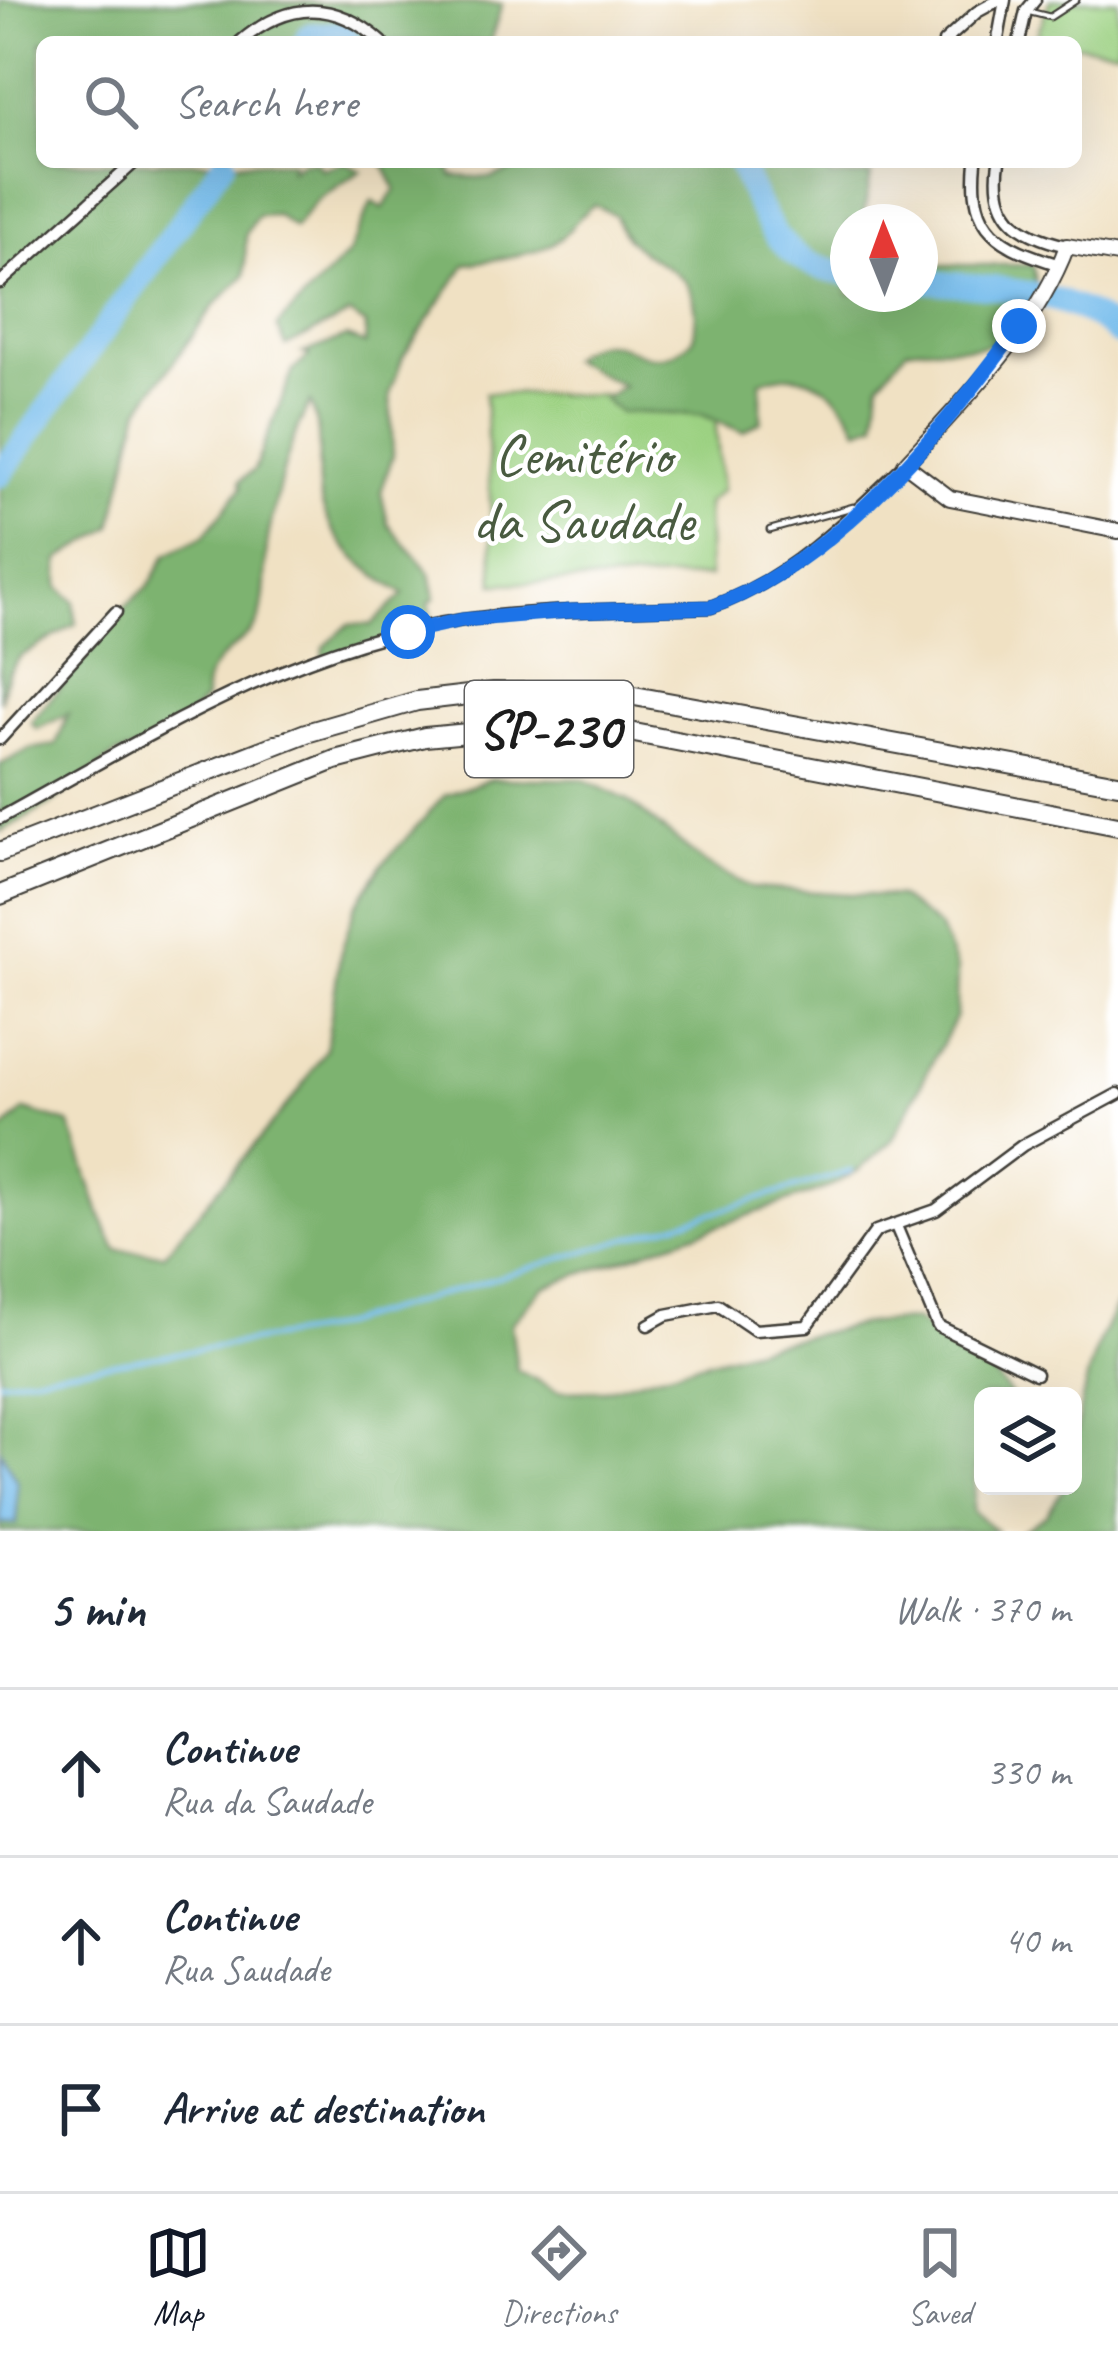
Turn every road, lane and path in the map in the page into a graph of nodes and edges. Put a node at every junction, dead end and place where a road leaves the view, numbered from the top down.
1 (1004, 0) edge
2 (1076, 0) edge
3 (1031, 5) edge
4 (246, 36) edge
5 (377, 36) edge
6 (950, 36) edge
7 (998, 36) edge
8 (1021, 36) edge
9 (128, 168) edge
10 (976, 168) edge
11 (999, 168) edge
12 (998, 202) junction
13 (979, 214) junction
14 (1067, 246) junction
15 (1112, 255) edge
16 (1060, 265) junction
17 (0, 284) edge
18 (905, 464) junction
19 (865, 504) junction
20 (770, 530) dead end
21 (1118, 531) edge
22 (116, 612) dead end
23 (0, 739) edge
24 (1118, 784) edge
25 (1057, 814) junction
26 (0, 818) edge
27 (1118, 826) edge
28 (1118, 838) edge
29 (0, 852) edge
30 (0, 895) edge
31 (1118, 1094) edge
32 (1105, 1101) junction
33 (1118, 1109) edge
34 (896, 1226) junction
35 (648, 1325) dead end
36 (1036, 1374) dead end

1 - 3 street
1 - 6 street
1 - 7 street
2 - 3 lane
3 - 8 street
4 - 5 street
9 - 17 street
10 - 13 street
11 - 12 street
12 - 13 street
12 - 14 street
13 - 16 street
14 - 15 street
14 - 16 street
15 - 16 street
16 - 18 street
18 - 19 street
18 - 21 street
19 - 20 lane
19 - 26 street
22 - 23 street
24 - 29 highway, SP-230
25 - 27 highway, SP-230
25 - 28 highway
25 - 30 highway, SP-230
31 - 32 street
32 - 33 street
32 - 34 street
34 - 35 street
34 - 36 street

